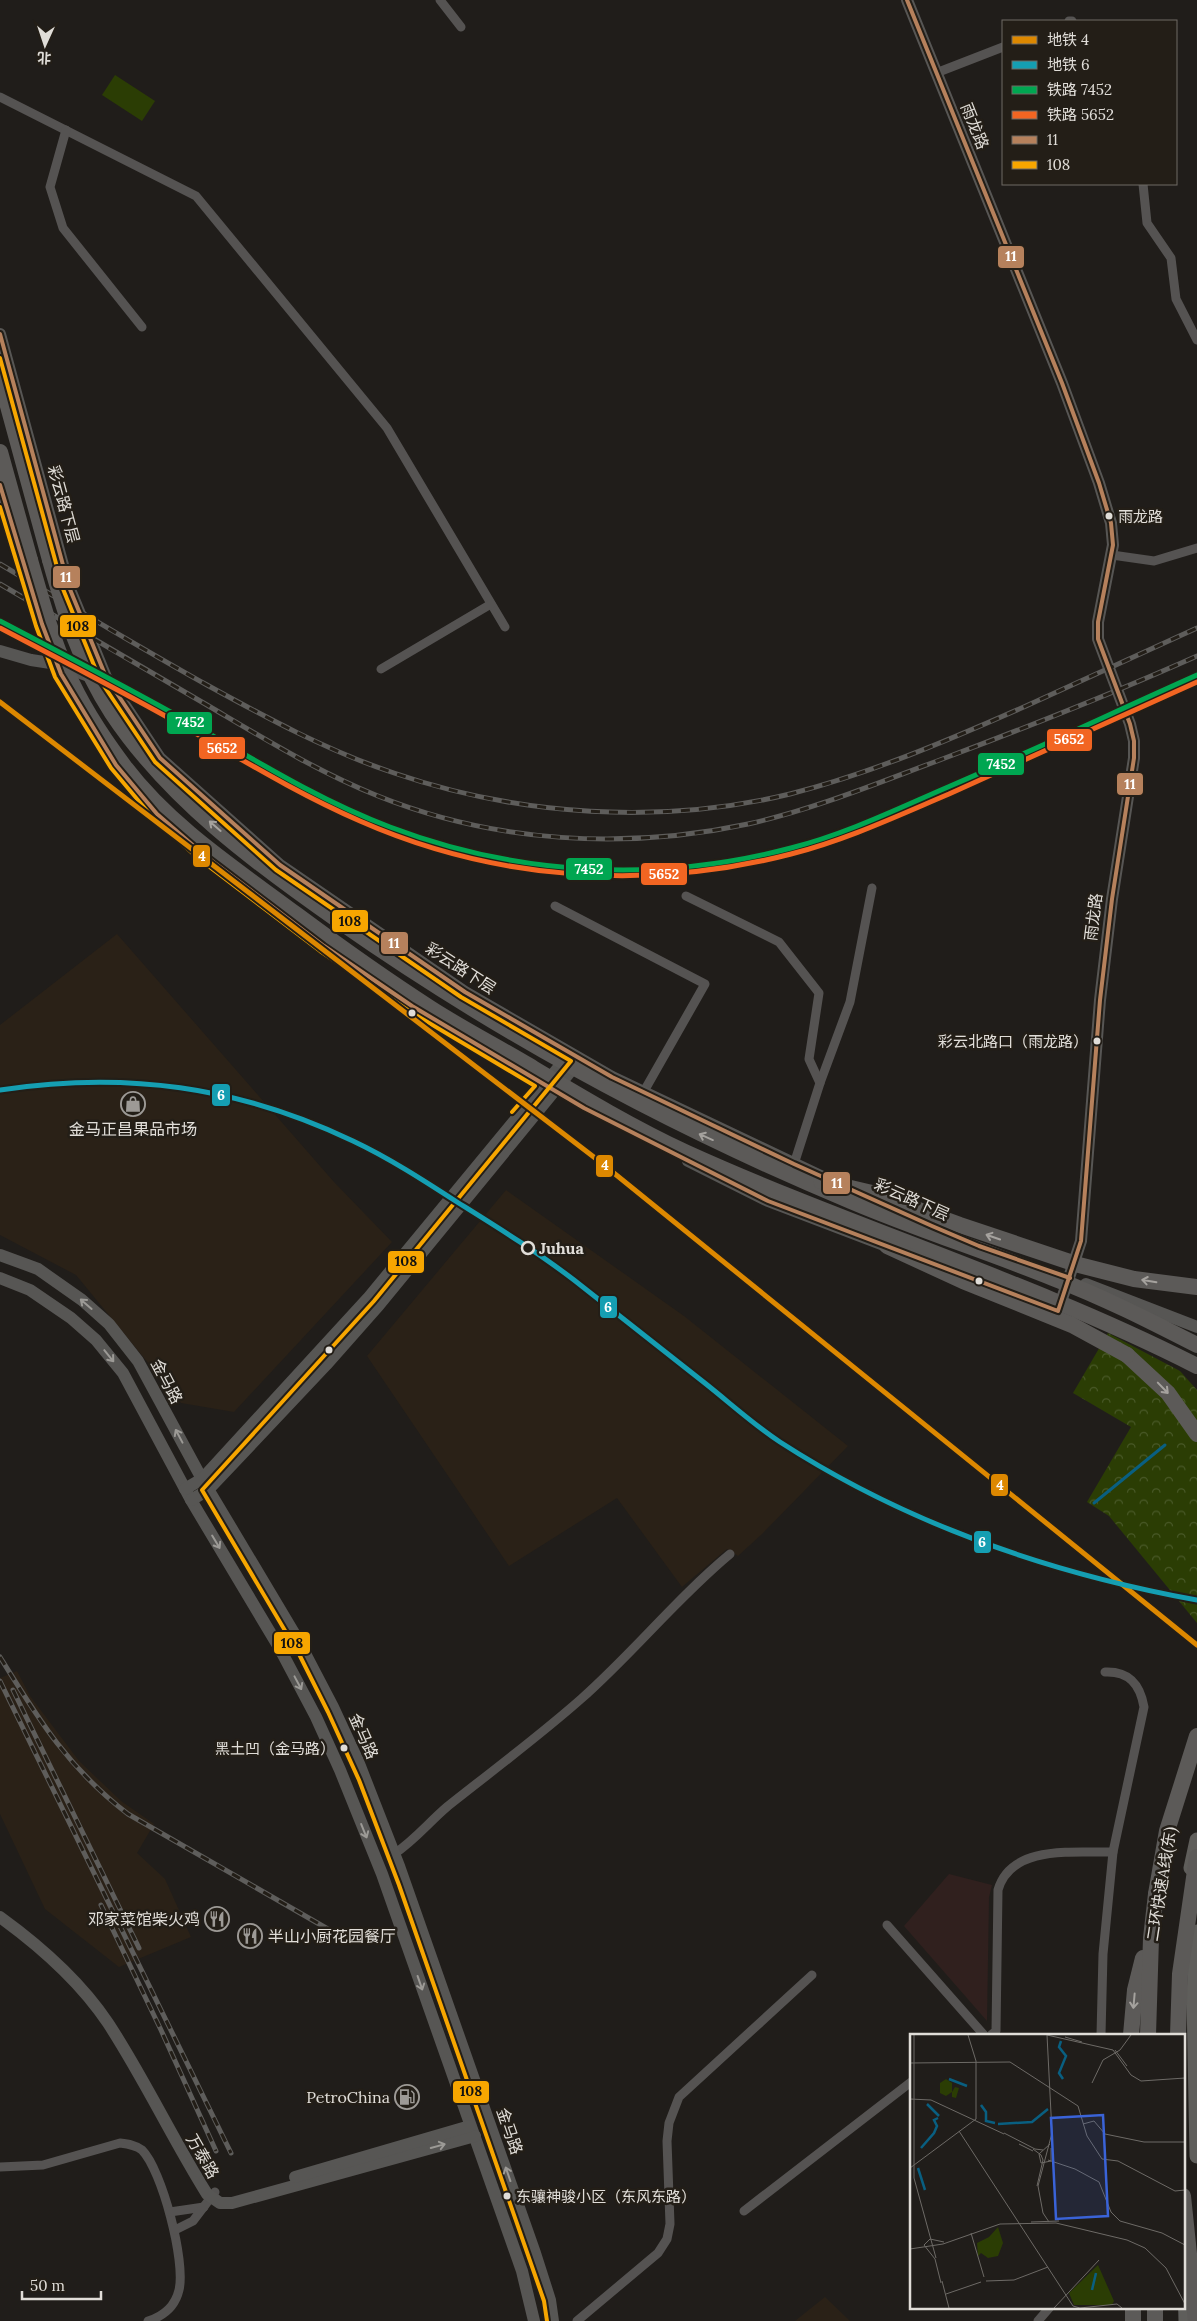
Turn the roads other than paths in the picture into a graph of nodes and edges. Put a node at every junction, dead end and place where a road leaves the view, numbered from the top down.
1 (440, 0) edge
2 (907, 0) edge
3 (461, 26) dead end
4 (1002, 47) edge
5 (936, 73) junction
6 (0, 97) edge
7 (66, 130) junction
8 (1143, 185) edge
9 (142, 327) dead end
10 (0, 334) edge
11 (1197, 340) edge
12 (0, 377) edge
13 (0, 452) edge
14 (0, 485) edge
15 (1197, 548) edge
16 (1112, 555) junction
17 (491, 604) junction
18 (506, 628) dead end
19 (0, 651) edge
20 (58, 664) junction
21 (381, 669) dead end
22 (110, 684) junction
23 (872, 888) dead end
24 (686, 896) dead end
25 (555, 906) dead end
26 (576, 1056) junction
27 (820, 1083) junction
28 (550, 1088) junction
29 (644, 1092) junction
30 (751, 1157) junction
31 (794, 1164) junction
32 (741, 1176) junction
33 (0, 1255) edge
34 (0, 1278) edge
35 (1070, 1278) junction
36 (1197, 1287) edge
37 (1058, 1311) junction
38 (1197, 1327) edge
39 (1197, 1345) edge
40 (1197, 1366) edge
41 (1197, 1373) edge
42 (1197, 1434) edge
43 (205, 1484) junction
44 (188, 1495) junction
45 (730, 1554) dead end
46 (1104, 1672) dead end
47 (1197, 1730) edge
48 (1196, 1739) edge
49 (1197, 1840) edge
50 (1113, 1852) junction
51 (394, 1854) junction
52 (1197, 1857) edge
53 (1197, 1888) edge
54 (0, 1908) edge
55 (0, 1917) edge
56 (887, 1925) dead end
57 (1192, 1927) edge
58 (1151, 1938) junction
59 (812, 1975) dead end
60 (979, 2033) edge
61 (993, 2034) edge
62 (1101, 2034) edge
63 (1131, 2034) edge
64 (1149, 2034) edge
65 (1149, 2034) edge
66 (1178, 2034) edge
67 (1178, 2034) edge
68 (910, 2083) edge
69 (473, 2131) junction
70 (1197, 2156) edge
71 (0, 2167) edge
72 (210, 2199) junction
73 (1184, 2206) edge
74 (744, 2211) dead end
75 (170, 2212) junction
76 (175, 2230) junction
77 (1184, 2268) edge
78 (1184, 2306) edge
79 (1049, 2308) edge
80 (1133, 2308) edge
81 (1156, 2308) edge
82 (1041, 2320) edge
83 (148, 2321) edge
84 (534, 2321) edge
85 (553, 2321) edge
86 (577, 2321) edge
87 (1133, 2321) edge
88 (1157, 2321) edge
89 (1185, 2321) edge
90 (1196, 2321) edge

1 - 3 street
2 - 5 street, 雨龙路
4 - 5 street
5 - 16 street, 雨龙路
6 - 7 street
7 - 9 street
7 - 17 street
8 - 11 street
10 - 22 street, 彩云路下层
30 -> 12 highway, bridge
13 - 32 highway, bridge
14 - 20 street
15 - 16 street
16 - 35 street, 雨龙路
17 - 18 street
17 - 21 street
19 - 20 street
20 - 22 street
20 - 28 street
22 - 26 street, 彩云路下层
23 - 27 street
24 - 27 street
25 - 29 street
26 - 28 street
26 - 29 street, 彩云路下层
27 - 31 street
28 - 37 street
28 - 43 street
29 - 31 street, 彩云路下层
36 -> 30 highway, bridge
30 - 39 highway, bridge
31 - 35 street, 彩云路下层
32 - 40 highway, bridge
32 -> 42 highway, bridge
43 -> 33 street, 金马路
34 -> 44 street
35 - 37 street, 雨龙路
35 - 38 street, 彩云路下层
37 - 41 street
43 - 44 street
43 - 51 street, 金马路
44 -> 69 street
45 - 51 street
46 - 50 street
47 - 48 highway, 二环快速A线(东), bridge
48 - 58 highway, 二环快速A线(东), bridge
48 - 64 street
49 - 66 main road
50 - 61 street
50 - 62 street
85 -> 51 street, 金马路
52 - 57 highway
53 - 57 highway
54 - 72 street, 万泰路
55 - 72 street, 万泰路
56 - 60 street
57 - 67 highway
57 - 70 main road
58 -> 63 highway
58 - 65 highway, 二环快速A线(东)
59 - 86 street
68 - 74 street
69 - 72 street, 万泰路
69 - 84 street
71 - 75 street
72 - 75 street
72 - 76 street
73 - 90 highway
75 - 76 street
76 - 83 street
77 - 89 main road
78 - 89 highway
79 - 82 street
80 - 87 highway
81 - 88 highway

